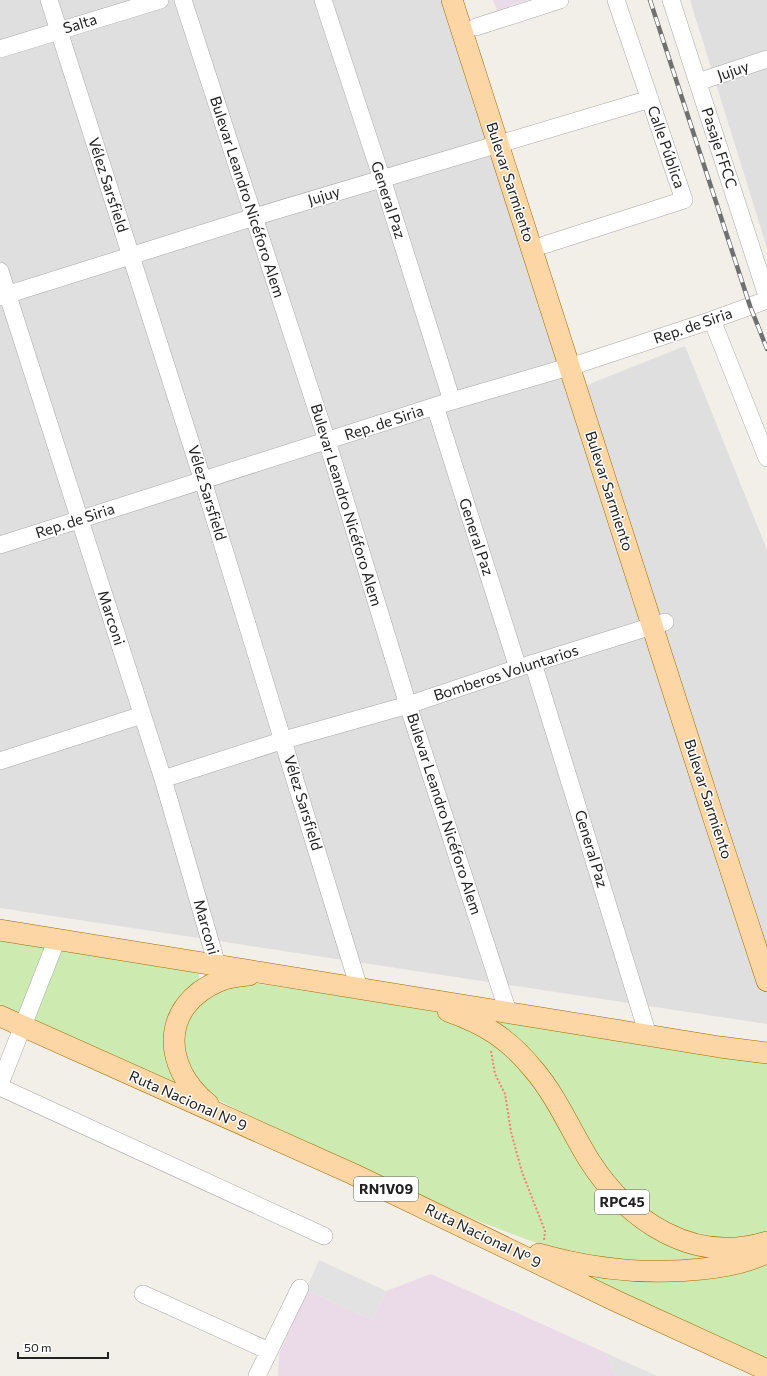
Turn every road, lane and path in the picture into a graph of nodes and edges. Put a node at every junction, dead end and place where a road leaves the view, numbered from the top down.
1 (50, 0) edge
2 (160, 0) edge
3 (183, 0) edge
4 (323, 0) edge
5 (452, 0) edge
6 (467, 0) edge
7 (560, 0) edge
8 (616, 0) edge
9 (672, 0) edge
10 (476, 27) junction
11 (59, 30) junction
12 (0, 49) edge
13 (767, 59) edge
14 (698, 82) junction
15 (650, 100) junction
16 (505, 143) junction
17 (382, 179) junction
18 (254, 217) junction
19 (544, 245) junction
20 (131, 256) junction
21 (0, 272) edge
22 (4, 296) edge
23 (767, 296) edge
24 (767, 300) edge
25 (712, 320) junction
26 (575, 365) junction
27 (452, 401) junction
28 (435, 406) junction
29 (327, 441) junction
30 (767, 458) edge
31 (203, 481) junction
32 (79, 520) junction
33 (0, 545) edge
34 (659, 624) junction
35 (525, 665) junction
36 (408, 705) junction
37 (142, 715) junction
38 (284, 740) junction
39 (0, 761) edge
40 (163, 779) junction
41 (720, 817) junction
42 (0, 930) edge
43 (767, 937) edge
44 (57, 938) junction
45 (217, 965) junction
46 (266, 973) junction
47 (767, 981) edge
48 (359, 988) junction
49 (387, 992) junction
50 (508, 1012) junction
51 (0, 1016) edge
52 (23, 1027) junction
53 (490, 1030) junction
54 (648, 1035) junction
55 (767, 1040) edge
56 (746, 1050) junction
57 (767, 1053) edge
58 (0, 1084) edge
59 (0, 1088) edge
60 (229, 1119) junction
61 (455, 1222) junction
62 (324, 1236) dead end
63 (767, 1242) edge
64 (767, 1252) edge
65 (544, 1255) junction
66 (300, 1288) dead end
67 (143, 1294) dead end
68 (269, 1351) junction
69 (767, 1370) edge
70 (257, 1376) edge

1 - 11 street, Vélez Sarsfield
2 - 11 street, Salta
3 - 18 street, Bulevar Leandro Nicéforo Alem
4 - 17 street, General Paz
5 - 16 main road, Bulevar Sarmiento
6 - 10 main road, Bulevar Sarmiento
7 - 10 street
8 - 15 street, Calle Pública
9 - 14 street, Pasaje FFCC
10 - 16 main road, Bulevar Sarmiento
11 - 12 street, Salta
11 - 20 street, Vélez Sarsfield
13 - 14 street, Jujuy
14 - 23 street, Pasaje FFCC
15 - 16 street, Jujuy
15 - 19 street, Calle Pública
16 - 17 street, Jujuy
16 - 19 main road, Bulevar Sarmiento
16 - 26 main road, Bulevar Sarmiento
17 - 18 street, Jujuy
17 - 27 street, General Paz
18 - 20 street, Jujuy
18 - 29 street, Bulevar Leandro Nicéforo Alem
19 - 26 main road, Bulevar Sarmiento
20 - 22 street, Jujuy
20 - 31 street, Vélez Sarsfield
21 - 22 street, Marconi
22 - 32 street, Marconi
24 - 25 street, Rep. de Siria
25 - 26 street, Rep. de Siria
25 - 30 street
26 - 27 street, Rep. de Siria
26 - 34 main road, Bulevar Sarmiento
27 - 28 street, Rep. de Siria
28 - 29 street, Rep. de Siria
28 - 35 street, General Paz
29 - 31 street, Rep. de Siria
29 - 36 street, Bulevar Leandro Nicéforo Alem
31 - 32 street, Rep. de Siria
31 - 38 street, Vélez Sarsfield
32 - 33 street, Rep. de Siria
32 - 37 street, Marconi
34 - 35 street, Bomberos Voluntarios
34 - 41 main road, Bulevar Sarmiento
35 - 36 street, Bomberos Voluntarios
35 - 54 street, General Paz
36 - 38 street, Bomberos Voluntarios
36 - 50 street, Bulevar Leandro Nicéforo Alem
37 - 39 street
37 - 40 street, Marconi
38 - 40 street, Bomberos Voluntarios
38 - 48 street, Vélez Sarsfield
40 - 45 street, Marconi
41 - 43 main road, Bulevar Sarmiento
41 - 47 main road, Bulevar Sarmiento
42 - 44 main road, RN1V09
44 - 45 main road, RN1V09
44 - 52 street
45 - 46 main road, RN1V09
46 - 48 main road, RN1V09
46 - 60 main road, RN1V09
48 - 49 main road, RN1V09
49 - 50 main road, RN1V09
49 - 53 main road, RPC45
50 - 54 main road, RN1V09
51 - 52 main road, Ruta Nacional Nº 9 / RN1V09
52 - 58 street
52 - 60 main road, Ruta Nacional Nº 9 / RN1V09
53 - 63 main road, RPC45
53 - 65 path
54 - 56 main road, RN1V09
55 - 56 main road
56 - 57 main road, RN1V09
59 - 62 street
60 - 61 main road, Ruta Nacional Nº 9 / RN1V09
61 - 65 main road
61 - 69 main road, Ruta Nacional Nº 9 / RN1V09
64 - 65 main road
66 - 68 street
67 - 68 street
68 - 70 street

